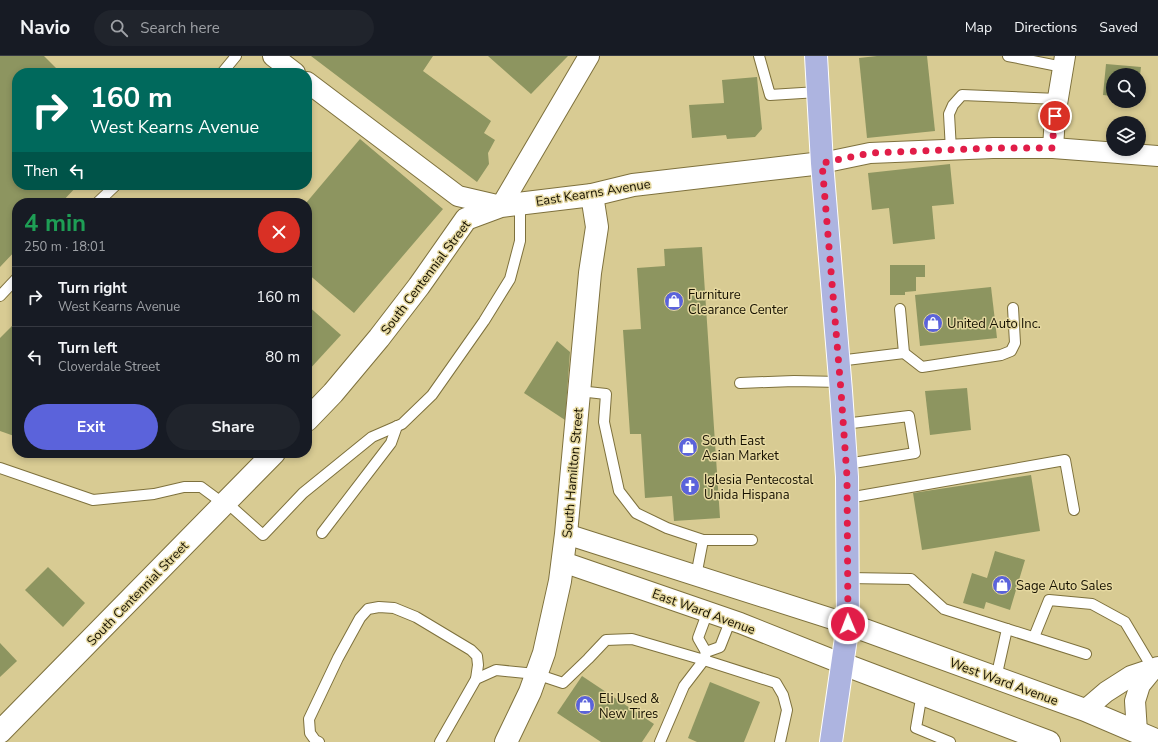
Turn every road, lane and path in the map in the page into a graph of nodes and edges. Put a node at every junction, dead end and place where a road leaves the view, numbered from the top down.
1 (236, 56) edge
2 (273, 56) edge
3 (589, 56) edge
4 (759, 56) edge
5 (816, 56) edge
6 (1008, 56) edge
7 (1064, 62) edge
8 (226, 68) edge
9 (289, 68) edge
10 (312, 86) edge
11 (818, 92) junction
12 (1058, 99) junction
13 (1052, 148) junction
14 (951, 150) junction
15 (1158, 156) edge
16 (822, 163) junction
17 (111, 190) edge
18 (592, 195) junction
19 (102, 198) edge
20 (510, 204) junction
21 (12, 283) edge
22 (0, 296) edge
23 (1013, 308) dead end
24 (900, 309) dead end
25 (904, 353) junction
26 (838, 360) junction
27 (840, 382) junction
28 (740, 383) dead end
29 (579, 391) junction
30 (312, 415) edge
31 (844, 424) junction
32 (397, 426) junction
33 (269, 458) edge
34 (846, 464) junction
35 (0, 468) edge
36 (848, 498) junction
37 (225, 503) junction
38 (1074, 510) dead end
39 (322, 533) dead end
40 (566, 534) junction
41 (703, 540) junction
42 (752, 540) dead end
43 (563, 562) junction
44 (696, 576) junction
45 (848, 578) junction
46 (708, 611) junction
47 (731, 619) junction
48 (848, 624) junction
49 (1007, 629) junction
50 (1034, 637) junction
51 (1086, 654) dead end
52 (705, 656) junction
53 (843, 664) junction
54 (1156, 668) edge
55 (536, 674) junction
56 (996, 678) junction
57 (476, 679) junction
58 (922, 693) junction
59 (1085, 710) junction
60 (0, 732) edge
61 (1137, 732) junction
62 (1158, 741) edge
63 (319, 742) edge
64 (440, 742) edge
65 (506, 742) edge
66 (660, 742) edge
67 (780, 742) edge
68 (831, 742) edge
69 (950, 742) edge
70 (1049, 742) edge

1 - 8 lane
2 - 9 street
3 - 20 street
4 - 11 lane
5 - 11 main road
6 - 7 lane
7 - 12 street
10 - 20 street, East Kearns Avenue
11 - 16 main road
12 - 13 street
12 - 14 lane
13 - 14 street
13 - 15 street
14 - 16 street
16 - 18 street, East Kearns Avenue
16 - 26 main road
17 - 19 lane
18 - 20 street, East Kearns Avenue
18 - 29 street, South Hamilton Street
20 - 30 street, South Centennial Street
20 - 32 lane
21 - 22 lane
23 - 25 lane
24 - 25 lane
25 - 26 lane
26 - 27 main road
27 - 28 lane
27 - 31 main road
29 - 40 street, South Hamilton Street
29 - 41 lane
31 - 34 main road
31 - 34 lane
32 - 37 lane
32 - 39 lane
33 - 37 street, South Centennial Street
34 - 36 main road
35 - 37 lane
36 - 38 lane
36 - 45 main road
37 - 60 street, South Centennial Street
40 - 43 street, South Hamilton Street
40 - 44 street
41 - 42 lane
41 - 44 lane
43 - 46 street, East Ward Avenue
43 - 55 street, South Hamilton Street
44 - 48 street
45 - 48 main road
45 - 49 lane
46 - 47 street, East Ward Avenue
46 - 52 lane
47 - 52 lane
47 - 53 street, East Ward Avenue
48 - 53 main road
48 - 56 street, West Ward Avenue
49 - 50 lane
49 - 56 lane
50 - 51 lane
50 - 54 lane
52 - 55 lane
52 - 66 lane
52 - 67 lane
53 - 58 street
53 - 68 main road
54 - 59 street
54 - 61 street
55 - 57 lane
55 - 65 street, South Hamilton Street
56 - 59 street, West Ward Avenue
57 - 63 lane
57 - 64 lane
58 - 69 lane
58 - 70 street
59 - 61 street, West Ward Avenue
61 - 62 street, West Ward Avenue

